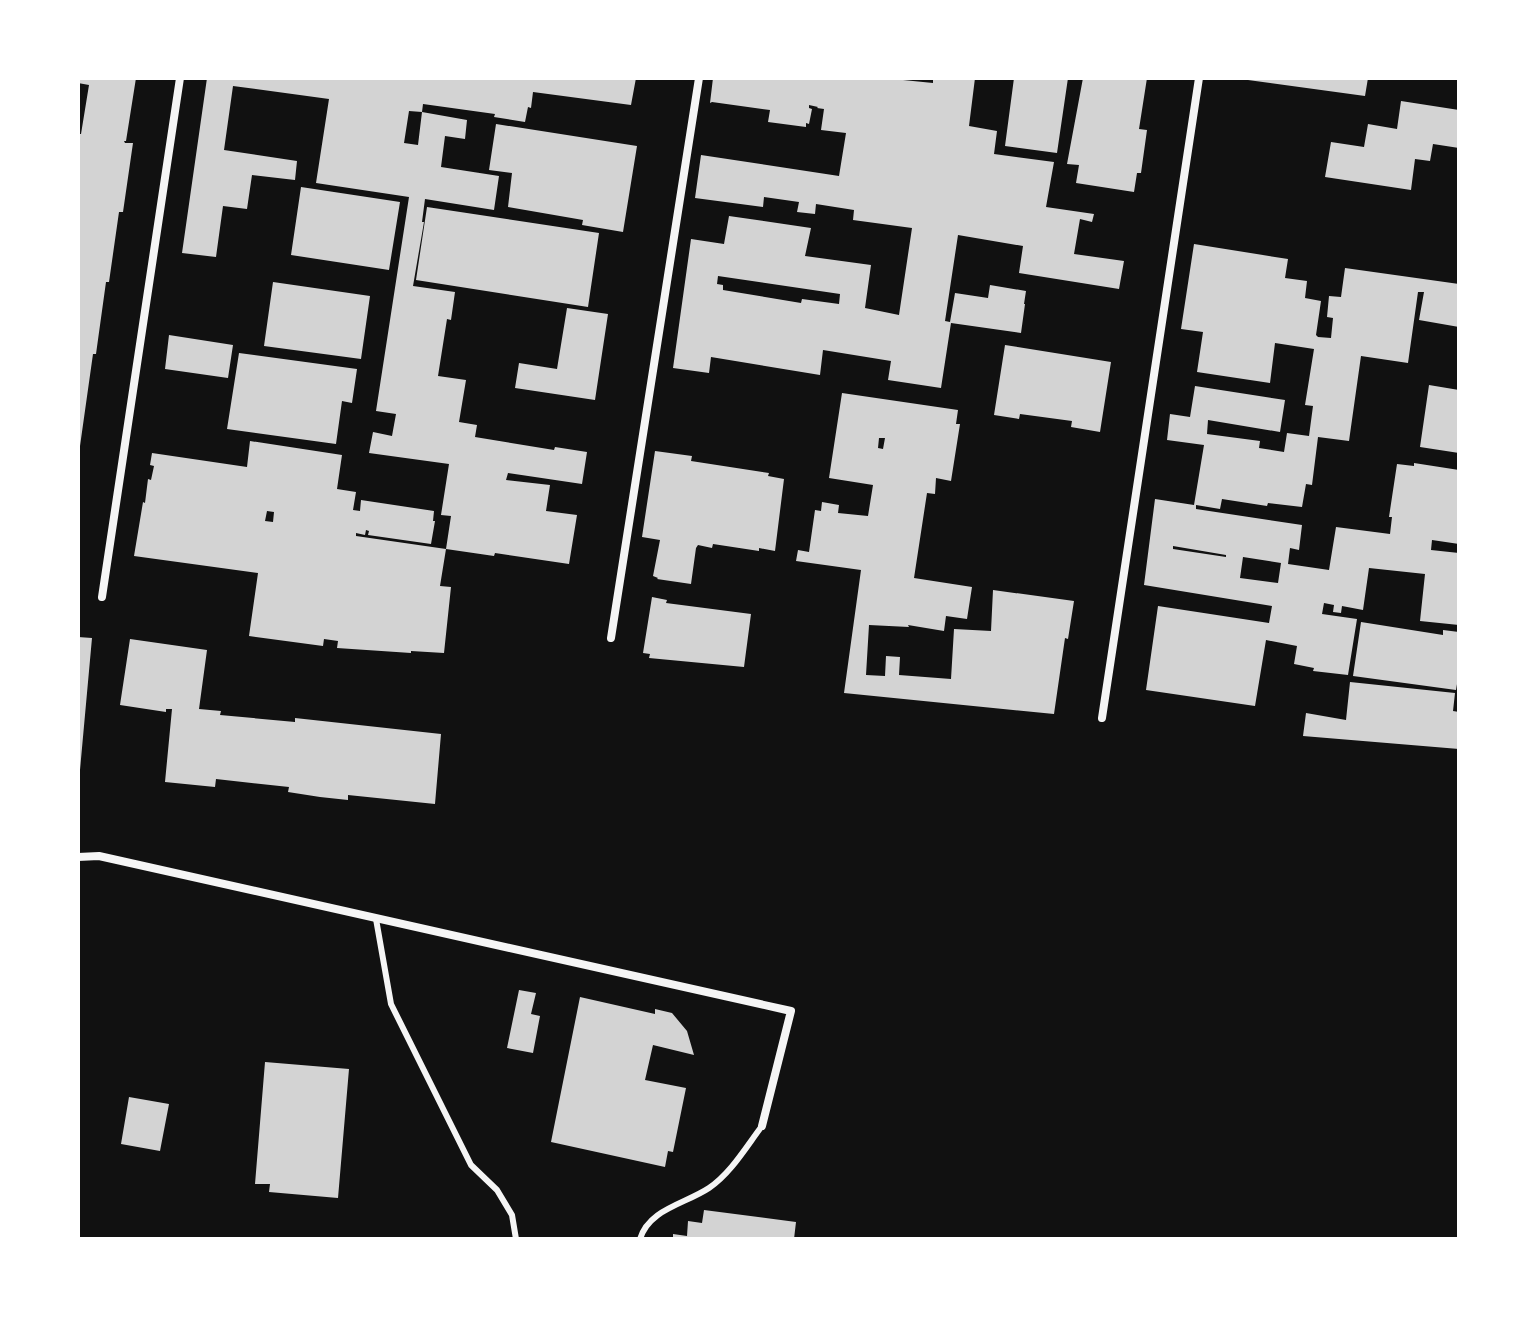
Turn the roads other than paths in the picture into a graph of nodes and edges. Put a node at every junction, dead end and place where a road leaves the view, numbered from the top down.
1 (180, 78) edge
2 (699, 78) edge
3 (1199, 78) edge
4 (102, 597) dead end
5 (611, 638) dead end
6 (1102, 718) dead end
7 (78, 857) edge
8 (376, 919) junction
9 (762, 1126) joint
10 (516, 1239) edge
11 (640, 1239) edge

1 - 4 street
2 - 5 street
3 - 6 street
7 - 8 street
8 - 9 street
8 - 10 lane
9 - 11 lane

